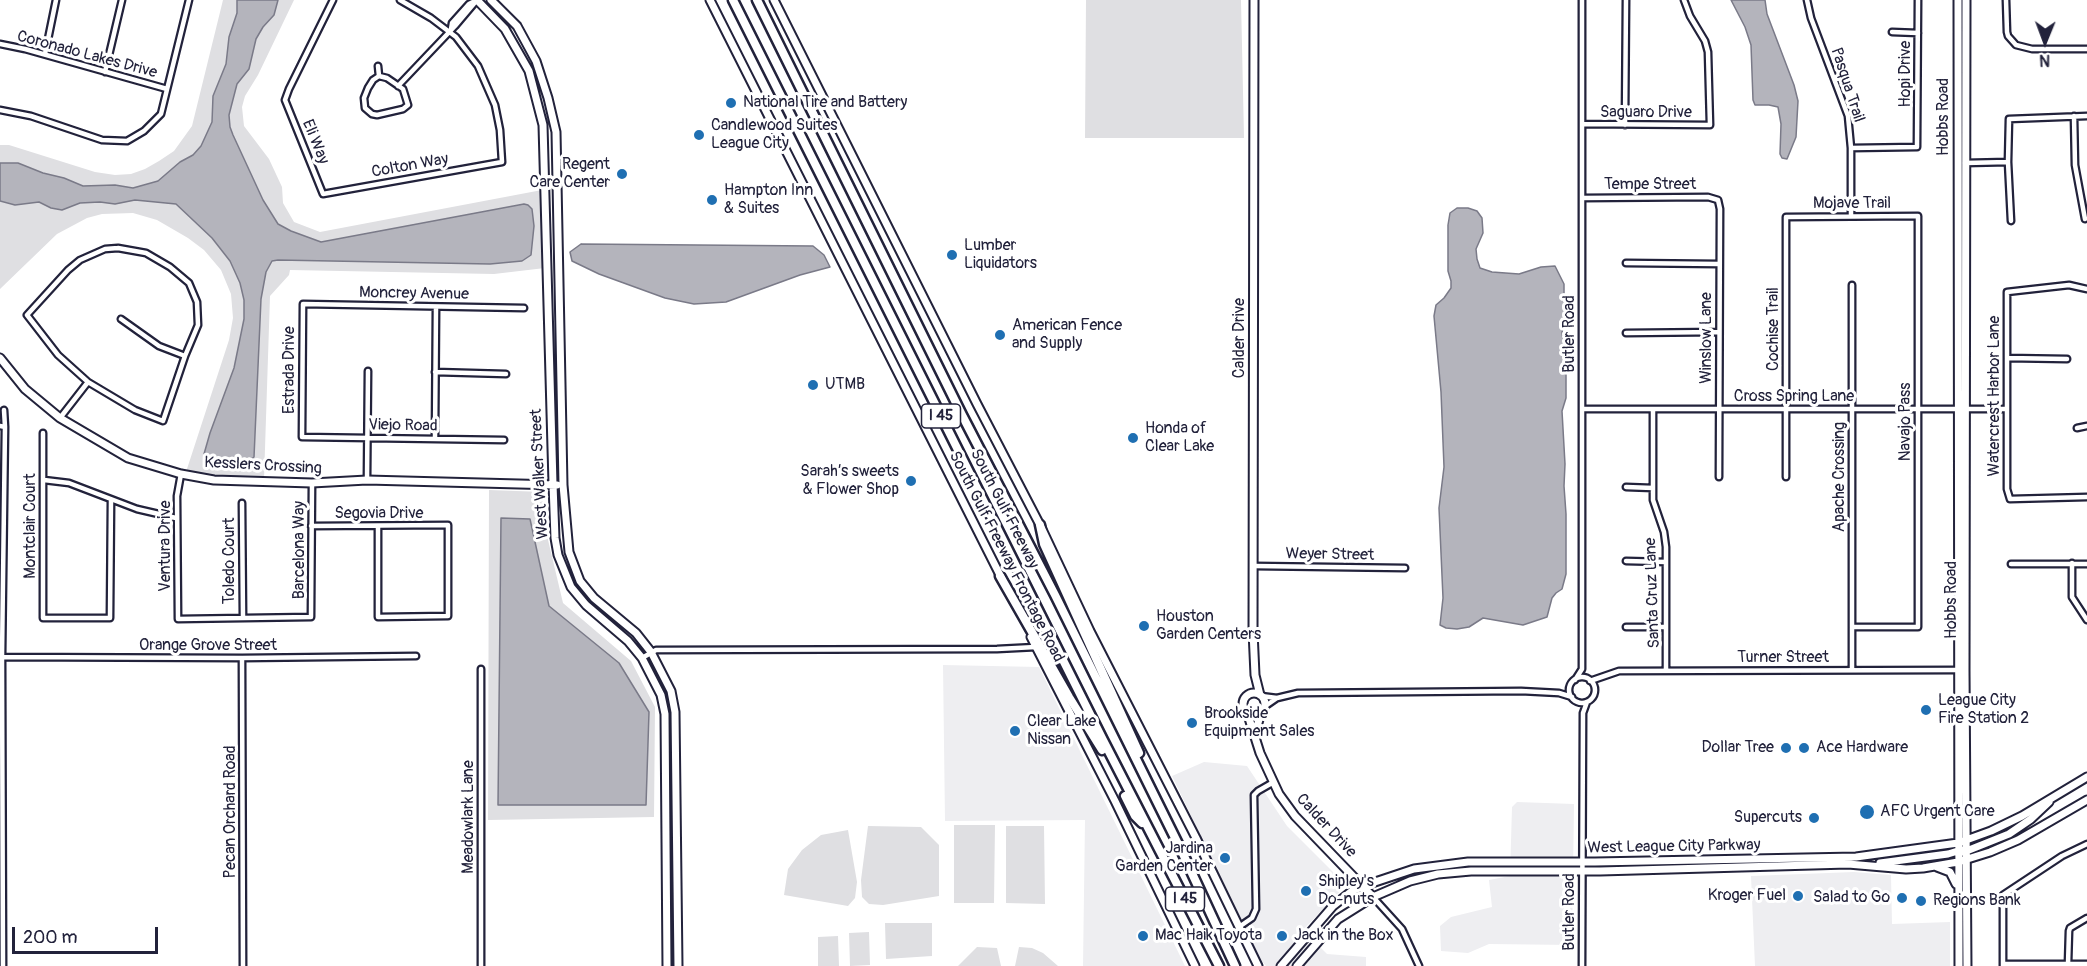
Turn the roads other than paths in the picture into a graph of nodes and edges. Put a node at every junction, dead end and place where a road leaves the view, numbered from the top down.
1 (56, 0) edge
2 (122, 0) edge
3 (189, 0) edge
4 (333, 0) edge
5 (400, 0) edge
6 (477, 0) edge
7 (491, 0) edge
8 (710, 0) edge
9 (733, 0) edge
10 (757, 0) edge
11 (774, 0) edge
12 (1254, 0) edge
13 (1582, 0) edge
14 (1626, 0) edge
15 (1684, 0) edge
16 (1807, 0) edge
17 (1918, 0) edge
18 (1958, 0) edge
19 (1966, 0) edge
20 (2006, 0) edge
21 (449, 30) junction
22 (1892, 32) dead end
23 (1918, 33) junction
24 (0, 44) edge
25 (2087, 49) edge
26 (45, 54) junction
27 (378, 66) dead end
28 (105, 72) junction
29 (380, 76) junction
30 (398, 86) junction
31 (167, 89) junction
32 (408, 105) junction
33 (415, 106) dead end
34 (0, 110) edge
35 (2074, 116) junction
36 (2087, 117) edge
37 (1582, 124) junction
38 (543, 125) junction
39 (1625, 125) junction
40 (556, 132) junction
41 (1851, 148) junction
42 (1962, 162) junction
43 (2008, 162) junction
44 (322, 194) joint
45 (1582, 198) junction
46 (1718, 200) joint
47 (1851, 216) junction
48 (1918, 216) joint
49 (1785, 217) joint
50 (2085, 219) dead end
51 (2011, 221) dead end
52 (1626, 263) dead end
53 (1719, 264) junction
54 (1852, 285) dead end
55 (2087, 289) edge
56 (303, 304) joint
57 (436, 307) junction
58 (524, 308) dead end
59 (121, 320) dead end
60 (1719, 332) junction
61 (1626, 333) dead end
62 (549, 353) junction
63 (560, 353) junction
64 (185, 356) junction
65 (0, 358) edge
66 (2007, 358) junction
67 (2067, 359) dead end
68 (368, 371) dead end
69 (435, 372) junction
70 (506, 374) dead end
71 (88, 382) junction
72 (1582, 409) junction
73 (1653, 409) junction
74 (1719, 409) junction
75 (1785, 409) junction
76 (1852, 409) junction
77 (1918, 409) junction
78 (1962, 409) junction
79 (2007, 409) junction
80 (4, 410) dead end
81 (60, 418) junction
82 (2087, 426) edge
83 (2, 427) edge
84 (2077, 428) dead end
85 (43, 433) dead end
86 (302, 436) joint
87 (367, 438) junction
88 (435, 439) junction
89 (504, 440) dead end
90 (181, 474) junction
91 (1719, 477) dead end
92 (1786, 477) dead end
93 (44, 480) junction
94 (367, 480) junction
95 (312, 483) junction
96 (553, 484) junction
97 (563, 485) junction
98 (1626, 488) dead end
99 (1653, 488) junction
100 (2087, 497) edge
101 (111, 500) junction
102 (242, 503) dead end
103 (176, 518) junction
104 (1040, 525) junction
105 (311, 526) junction
106 (378, 527) junction
107 (1626, 561) dead end
108 (1666, 562) junction
109 (2072, 563) junction
110 (2011, 564) dead end
111 (2087, 564) edge
112 (1254, 566) junction
113 (1405, 568) dead end
114 (1000, 576) junction
115 (243, 618) junction
116 (2087, 620) edge
117 (1626, 627) dead end
118 (1666, 627) junction
119 (1852, 627) junction
120 (1035, 647) junction
121 (651, 652) junction
122 (416, 656) dead end
123 (1, 657) edge
124 (242, 658) junction
125 (642, 658) junction
126 (482, 669) dead end
127 (1582, 669) junction
128 (1666, 670) junction
129 (1852, 670) junction
130 (1962, 670) junction
131 (1255, 675) junction
132 (1601, 677) junction
133 (1575, 680) junction
134 (1589, 680) junction
135 (1570, 687) junction
136 (1595, 688) junction
137 (1559, 693) junction
138 (1261, 695) junction
139 (1247, 696) junction
140 (1277, 698) junction
141 (1574, 699) junction
142 (1587, 702) junction
143 (1262, 709) junction
144 (1247, 712) junction
145 (1582, 713) junction
146 (1255, 734) junction
147 (2087, 777) edge
148 (1272, 783) junction
149 (2058, 795) junction
150 (2087, 800) edge
151 (1, 807) edge
152 (1150, 832) junction
153 (1967, 840) junction
154 (2087, 844) edge
155 (1958, 853) junction
156 (1967, 853) junction
157 (1762, 858) junction
158 (1681, 860) junction
159 (1582, 862) junction
160 (1848, 864) junction
161 (1935, 866) junction
162 (1759, 867) junction
163 (1681, 869) junction
164 (1582, 871) junction
165 (1196, 882) junction
166 (1363, 886) junction
167 (1958, 892) junction
168 (1373, 897) junction
169 (2087, 918) edge
170 (1239, 927) junction
171 (2, 962) edge
172 (2068, 964) junction
173 (2087, 964) edge
174 (2003, 965) edge
175 (243, 966) edge
176 (481, 966) edge
177 (667, 966) edge
178 (678, 966) edge
179 (1195, 966) edge
180 (1219, 966) edge
181 (1235, 966) edge
182 (1258, 966) edge
183 (1281, 966) edge
184 (1297, 966) edge
185 (1419, 966) edge
186 (1582, 966) edge
187 (1959, 966) edge
188 (1967, 966) edge

1 - 26 street
2 - 28 street
3 - 31 street
4 - 44 street, Eli Way
5 - 21 street
6 - 21 street
6 - 38 street, West Walker Street
7 - 40 street, West Walker Street
8 - 114 street, South Gulf Freeway Frontage Road
9 - 152 highway, South Gulf Freeway / I 45
10 - 165 highway, South Gulf Freeway / I 45
11 - 104 street
12 - 112 street, Calder Drive
13 - 37 street, Butler Road
14 - 39 street
15 - 39 street, Saguaro Drive
16 - 41 street, Pasqua Trail
17 - 23 street, Hopi Drive
18 - 42 street, Hobbs Road
19 - 42 street, Hobbs Road
20 - 25 street
21 - 30 street
21 - 44 street, Colton Way
22 - 23 street
23 - 41 street, Hopi Drive
24 - 26 street, Coronado Lakes Drive
26 - 28 street, Coronado Lakes Drive
27 - 29 street
28 - 31 street, Coronado Lakes Drive
29 - 30 street
29 - 32 street
30 - 32 street
31 - 34 street
32 - 33 street
35 - 36 street
35 - 43 street
35 - 50 street
37 - 39 street, Saguaro Drive
37 - 45 street, Butler Road
38 - 40 street
38 - 62 street, West Walker Street
40 - 63 street, West Walker Street
41 - 47 street, Pasqua Trail
42 - 43 street
42 - 78 street, Hobbs Road
43 - 51 street
45 - 46 street, Tempe Street
45 - 72 street, Butler Road
46 - 53 street, Winslow Lane
47 - 48 street, Mojave Trail
47 - 49 street, Mojave Trail
48 - 77 street, Navajo Pass
49 - 75 street, Cochise Trail
52 - 53 street
53 - 60 street, Winslow Lane
54 - 76 street, Apache Crossing
55 - 66 street, Watercrest Harbor Lane
56 - 57 street, Moncrey Avenue
56 - 86 street, Estrada Drive
57 - 58 street, Moncrey Avenue
57 - 69 street
59 - 64 street
60 - 61 street
60 - 74 street, Winslow Lane
62 - 63 street
62 - 96 street, West Walker Street
63 - 97 street, West Walker Street
64 - 71 street
64 - 71 street
65 - 81 street, Kesslers Crossing
66 - 67 street
66 - 79 street, Watercrest Harbor Lane
68 - 87 street
69 - 70 street
69 - 88 street
71 - 81 street
72 - 73 street, Cross Spring Lane
72 - 127 street, Butler Road
73 - 74 street, Cross Spring Lane
73 - 99 street, Santa Cruz Lane
74 - 75 street, Cross Spring Lane
74 - 91 street, Winslow Lane
75 - 76 street, Cross Spring Lane
75 - 92 street, Cochise Trail
76 - 77 street, Cross Spring Lane
76 - 119 street, Apache Crossing
77 - 78 street, Cross Spring Lane
77 - 119 street, Navajo Pass
78 - 79 street, Cross Spring Lane
78 - 130 street, Hobbs Road
79 - 100 street, Watercrest Harbor Lane
80 - 83 street
81 - 90 street, Kesslers Crossing
82 - 84 street
83 - 123 street
85 - 93 street, Montclair Court
86 - 87 street, Viejo Road
87 - 88 street, Viejo Road
87 - 94 street
88 - 89 street, Viejo Road
90 - 95 street, Kesslers Crossing
90 - 103 street, Ventura Drive
93 - 101 street
93 - 101 street, Montclair Court
94 - 95 street, Kesslers Crossing
94 - 96 street, Kesslers Crossing
95 - 105 street, Barcelona Way
96 - 97 street, Kesslers Crossing
96 - 125 street, West Walker Street
97 - 121 street, West Walker Street
98 - 99 street
99 - 108 street, Santa Cruz Lane
101 - 103 street
102 - 115 street, Toledo Court
103 - 115 street, Ventura Drive
104 - 165 highway
104 - 170 street
105 - 106 street, Segovia Drive
105 - 115 street, Barcelona Way
106 - 106 street, Segovia Drive
107 - 108 street
108 - 118 street, Santa Cruz Lane
109 - 110 street
109 - 111 street
109 - 116 street
112 - 113 street, Weyer Street
112 - 131 street, Calder Drive
114 - 120 street, South Gulf Freeway Frontage Road
114 - 152 highway
117 - 118 street
118 - 128 street, Santa Cruz Lane
119 - 129 street, Apache Crossing
120 - 121 street
120 - 179 street, South Gulf Freeway Frontage Road
121 - 125 street
121 - 178 street, West Walker Street
122 - 124 street, Orange Grove Street
123 - 124 street, Orange Grove Street
123 - 151 street
124 - 175 street, Pecan Orchard Road
125 - 177 street, West Walker Street
126 - 176 street, Meadowlark Lane
127 - 133 street
127 - 134 street
128 - 129 street, Turner Street
128 - 132 street, Turner Street
129 - 130 street, Turner Street
130 - 153 street, Hobbs Road
130 - 155 street, Hobbs Road
131 - 138 street, Calder Drive
131 - 139 street, Calder Drive
132 - 134 street, Turner Street
132 - 136 street
133 - 134 street
133 - 135 street
134 - 136 street
135 - 137 street
135 - 141 street
136 - 142 street
137 - 140 street
137 - 141 street
138 - 139 street
138 - 140 street
138 - 143 street
139 - 144 street
140 - 143 street
141 - 142 street
141 - 145 street, Butler Road
142 - 145 street, Butler Road
143 - 144 street
143 - 146 street, Calder Drive
144 - 146 street, Calder Drive
145 - 159 street, Butler Road
146 - 148 street, Calder Drive
147 - 149 street, West League City Parkway
148 - 166 street, Calder Drive
148 - 170 street
149 - 153 street, West League City Parkway
149 - 156 street
150 - 156 street
151 - 171 street
152 - 180 highway, South Gulf Freeway / I 45
153 - 155 street, West League City Parkway
153 - 156 street, Hobbs Road
154 - 174 street
155 - 156 street
155 - 157 street, West League City Parkway
155 - 160 street
155 - 161 street, West League City Parkway
155 - 167 street, Hobbs Road
156 - 188 street, Hobbs Road
157 - 158 street, West League City Parkway
157 - 162 street
158 - 159 street, West League City Parkway
158 - 163 street
159 - 164 street, Butler Road
159 - 166 street, West League City Parkway
160 - 161 street, West League City Parkway
160 - 162 street, West League City Parkway
161 - 167 street
162 - 163 street, West League City Parkway
163 - 164 street, West League City Parkway
164 - 168 street, West League City Parkway
164 - 186 street, Butler Road
165 - 181 highway, South Gulf Freeway / I 45
166 - 168 street, Calder Drive
166 - 183 street, West League City Parkway
167 - 187 street, Hobbs Road
168 - 184 street, West League City Parkway
168 - 185 street
169 - 172 street
170 - 182 street
172 - 173 street
172 - 174 street

